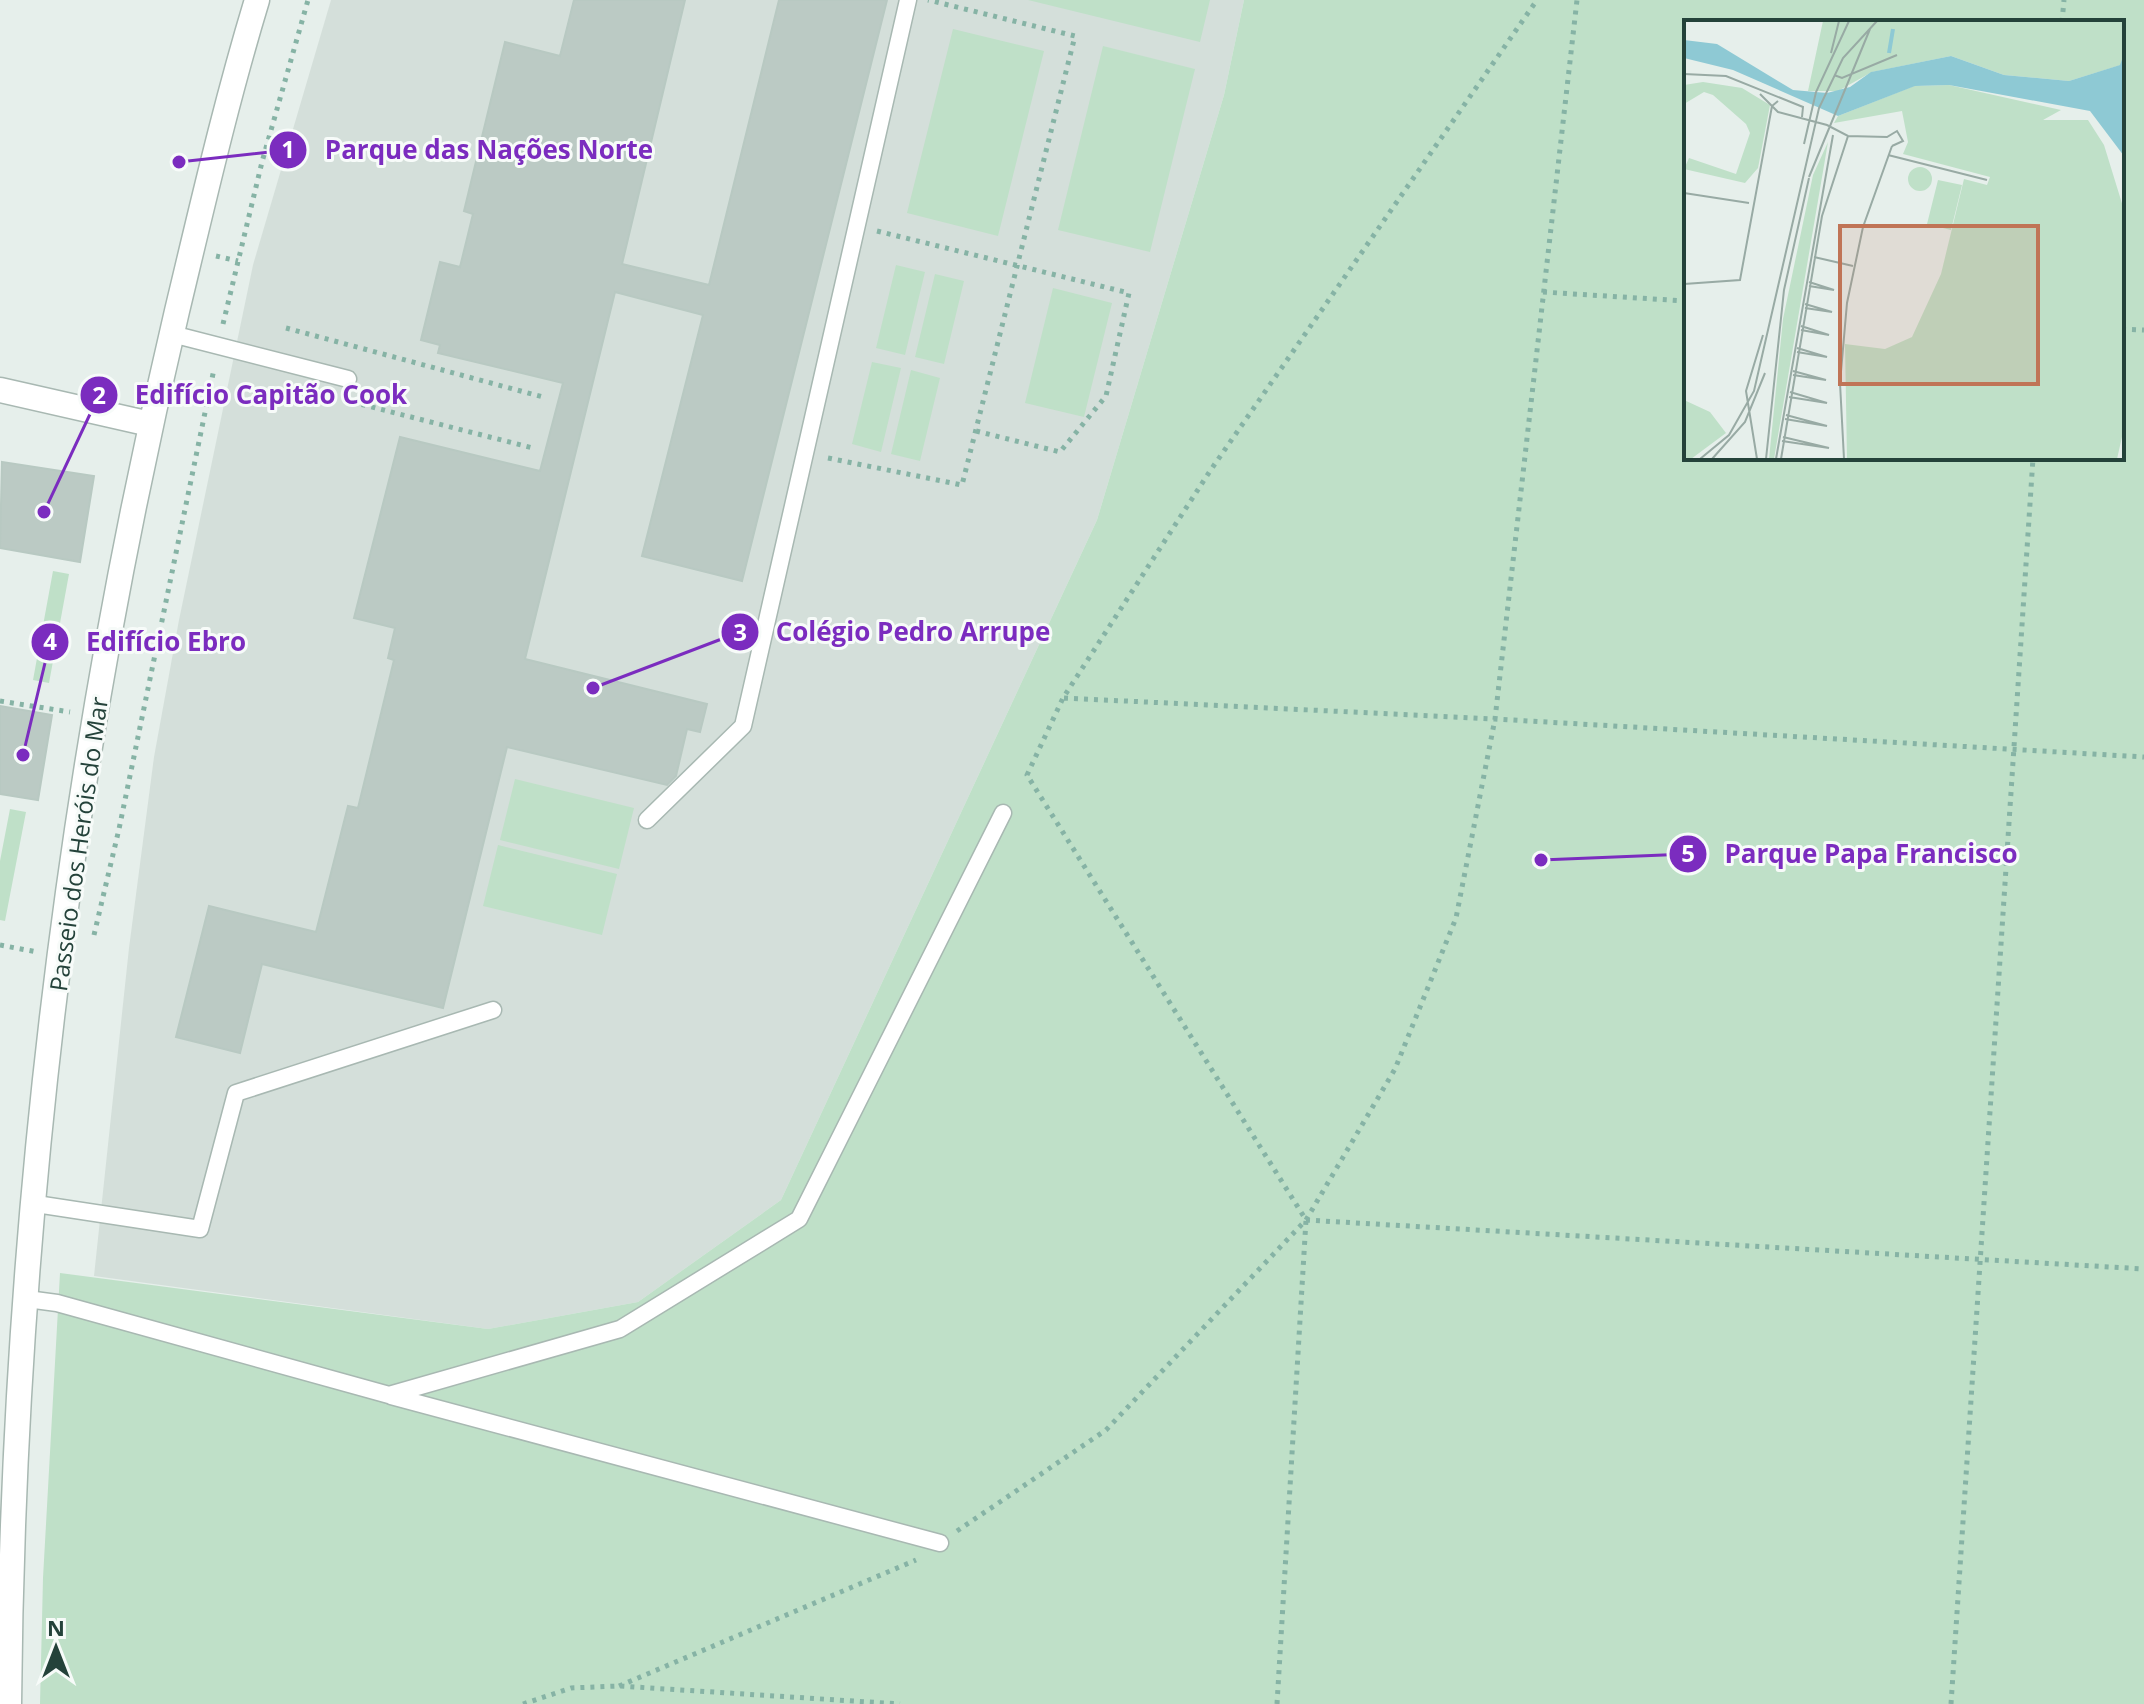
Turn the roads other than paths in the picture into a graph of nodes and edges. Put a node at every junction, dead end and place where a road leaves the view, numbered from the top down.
1 (257, 0) edge
2 (908, 0) edge
3 (172, 334) junction
4 (348, 379) dead end
5 (0, 390) edge
6 (150, 424) junction
7 (1003, 813) dead end
8 (647, 820) dead end
9 (493, 1010) dead end
10 (36, 1204) junction
11 (27, 1299) junction
12 (389, 1395) junction
13 (940, 1543) road end
14 (9, 1704) edge

1 - 3 street, Passeio dos Heróis do Mar
2 - 8 lane
3 - 4 lane
3 - 6 street, Passeio dos Heróis do Mar
5 - 6 street
6 - 10 street, Passeio dos Heróis do Mar
7 - 12 lane
9 - 10 lane
10 - 11 street, Passeio dos Heróis do Mar
11 - 12 lane
11 - 14 street, Passeio dos Heróis do Mar
12 - 13 lane

